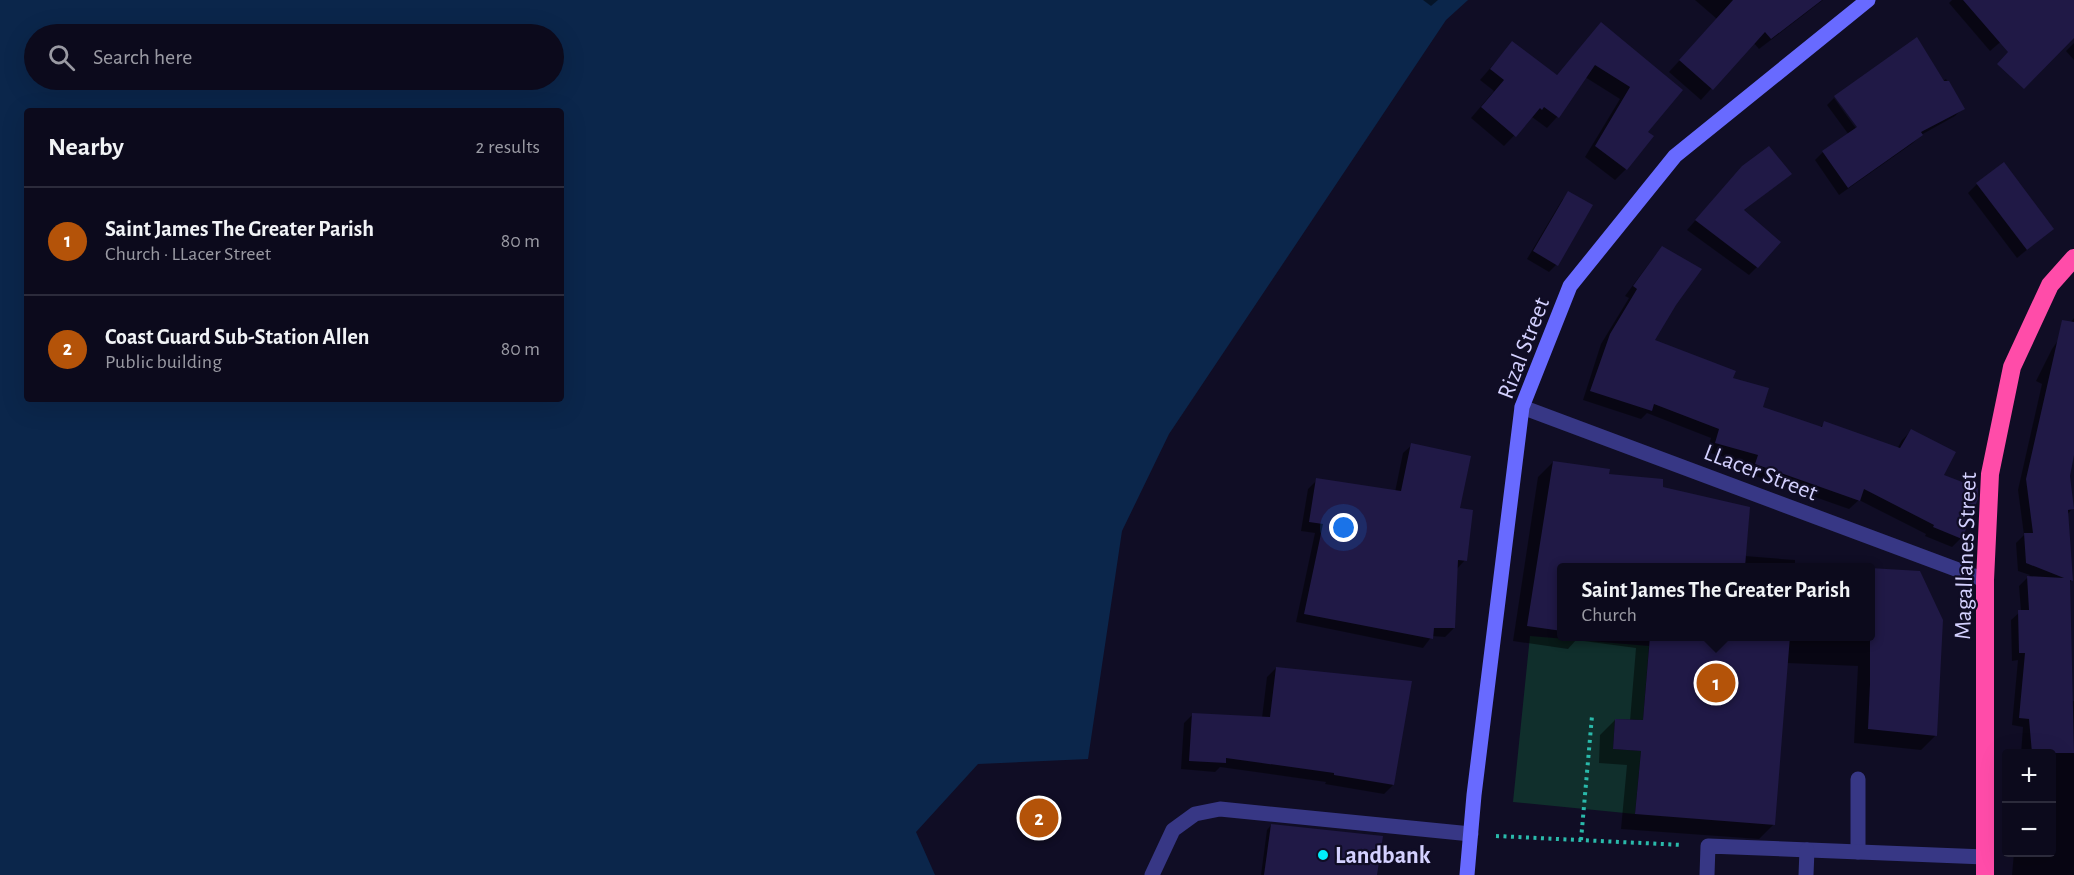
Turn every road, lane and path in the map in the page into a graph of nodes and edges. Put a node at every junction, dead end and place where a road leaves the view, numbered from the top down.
1 (1868, 0) edge
2 (2074, 258) edge
3 (1522, 407) junction
4 (1985, 580) junction
5 (1592, 716) dead end
6 (1858, 779) dead end
7 (1471, 834) junction
8 (1581, 840) junction
9 (1708, 846) junction
10 (1807, 850) junction
11 (1858, 852) junction
12 (1985, 866) edge
13 (1152, 875) edge
14 (1467, 875) edge
15 (1707, 875) edge
16 (1806, 875) edge

1 - 3 street, Rizal Street
2 - 4 highway, Magallanes Street
3 - 4 street, LLacer Street
3 - 7 street, Rizal Street
4 - 12 highway, Magallanes Street
5 - 8 path
6 - 11 street
7 - 8 path
7 - 13 street
7 - 14 street, Rizal Street
8 - 9 path
9 - 10 street
9 - 15 street
10 - 11 street
10 - 16 street
11 - 12 street

